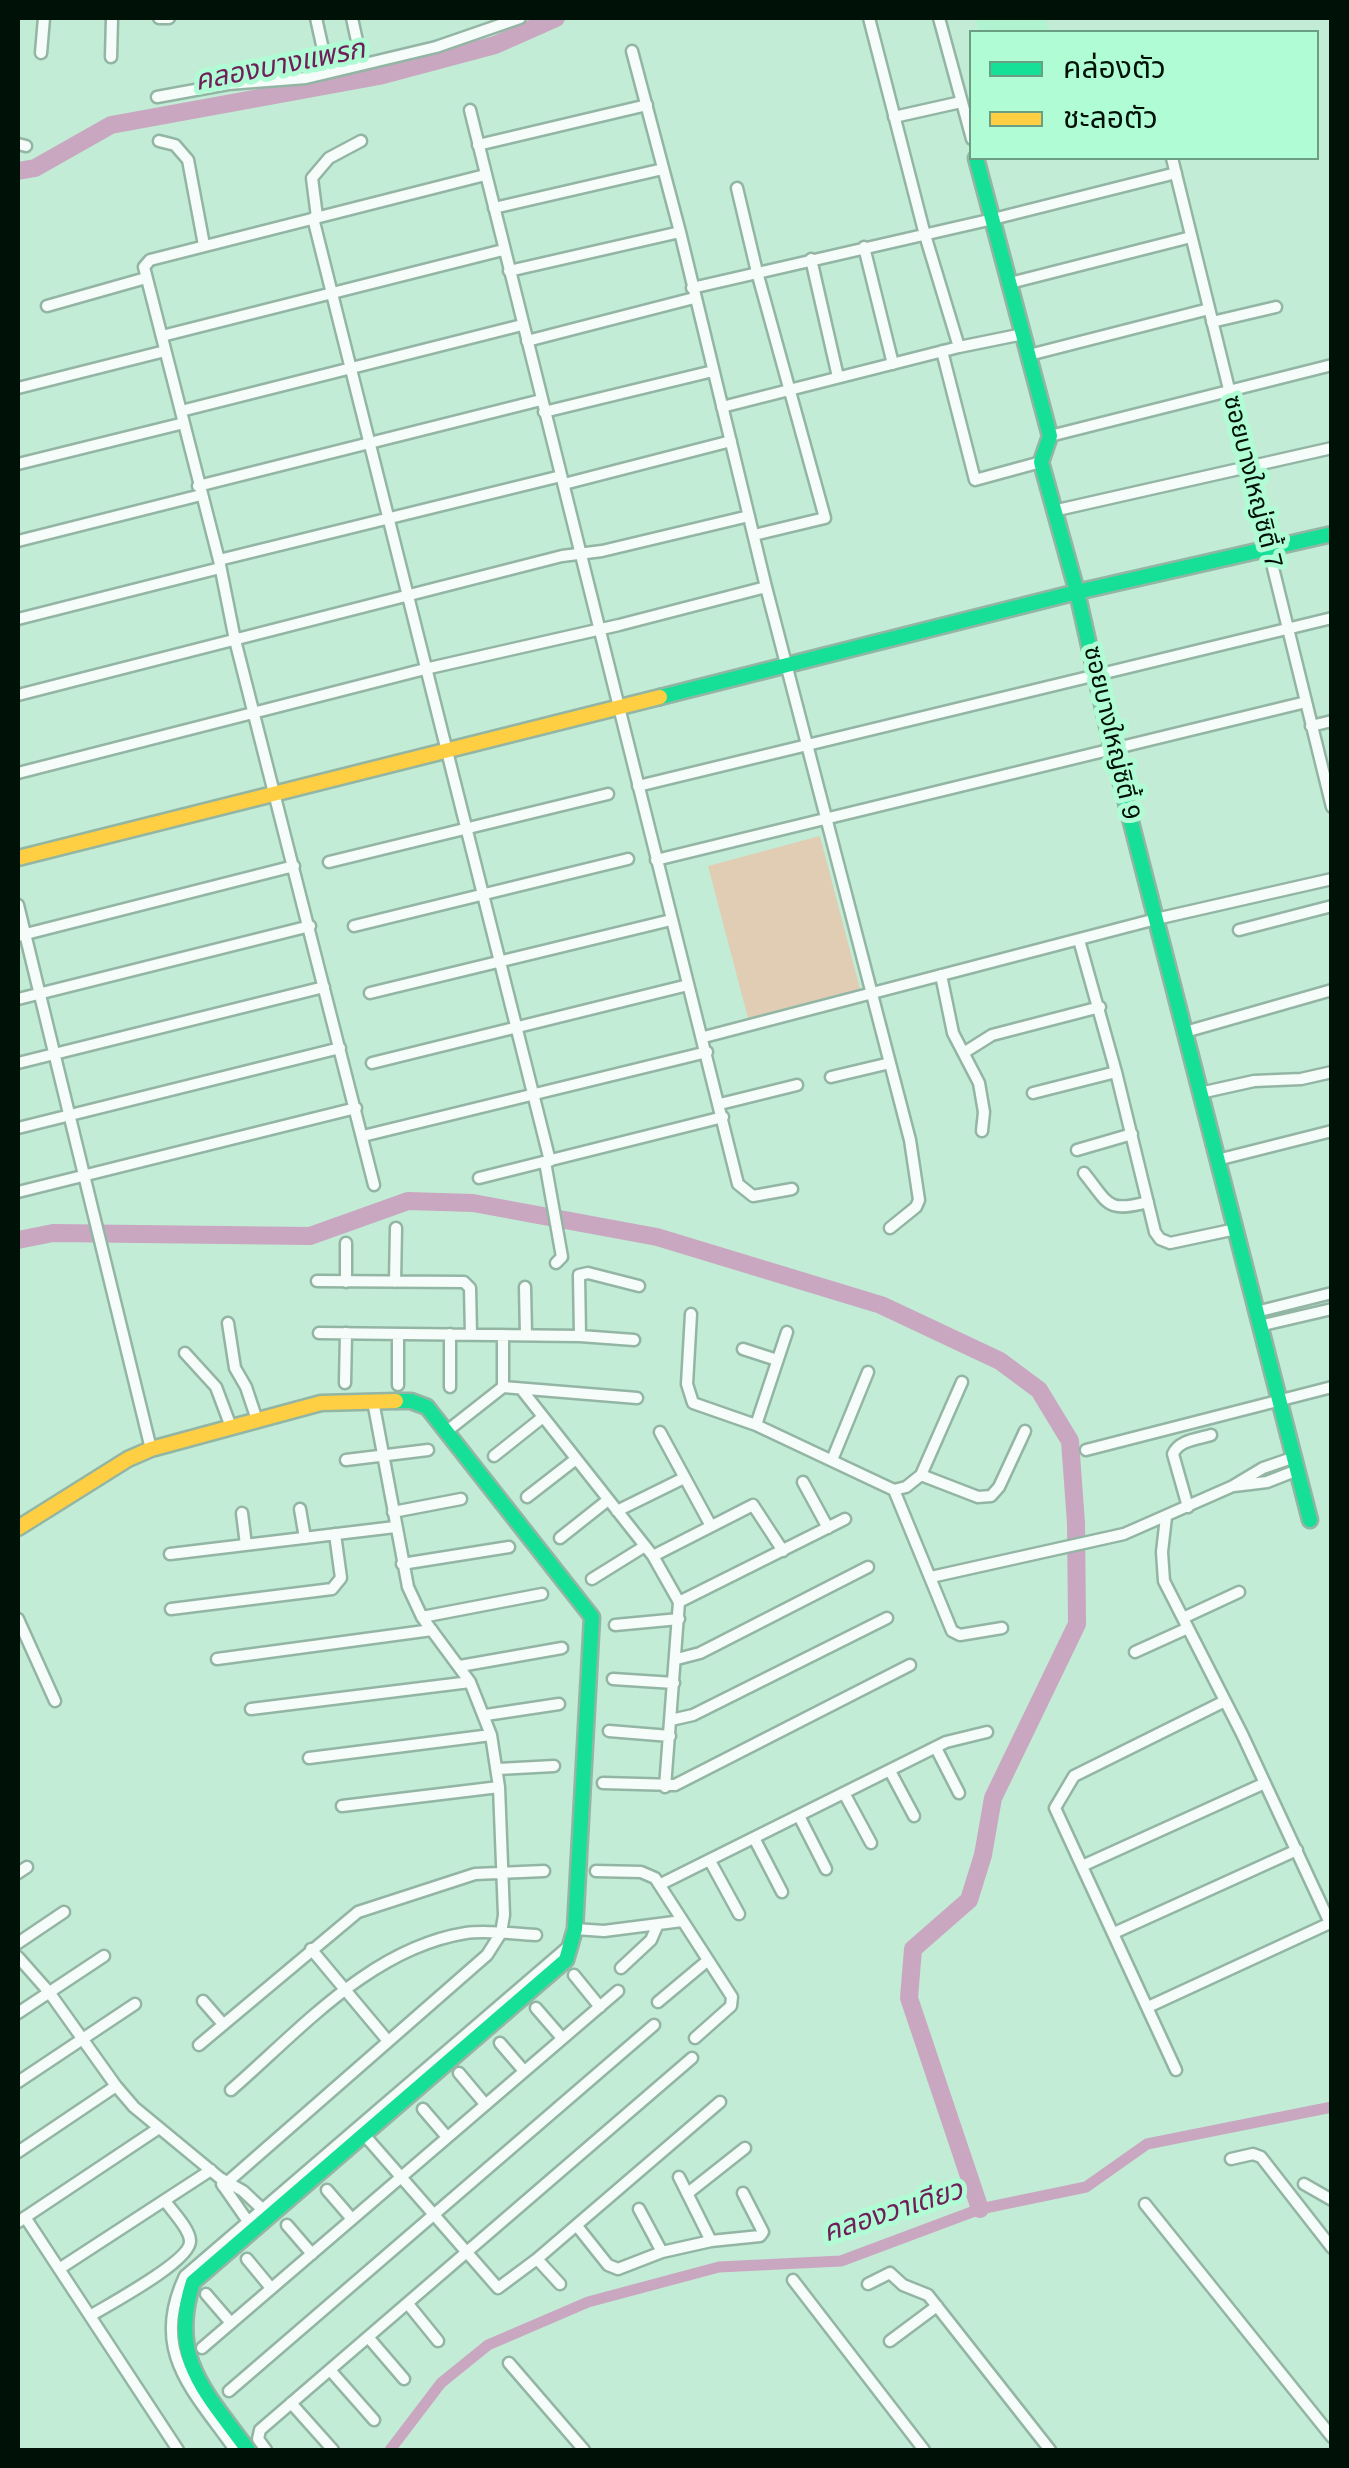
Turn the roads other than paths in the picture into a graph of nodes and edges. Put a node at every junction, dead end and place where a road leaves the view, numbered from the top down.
1 (44, 18) edge
2 (112, 18) edge
3 (159, 18) edge
4 (169, 18) edge
5 (316, 18) edge
6 (352, 18) edge
7 (517, 18) edge
8 (870, 18) edge
9 (940, 18) edge
10 (632, 51) dead end
11 (41, 53) dead end
12 (111, 57) dead end
13 (362, 64) junction
14 (328, 72) junction
15 (156, 97) dead end
16 (961, 102) junction
17 (647, 105) junction
18 (470, 110) dead end
19 (894, 117) junction
20 (969, 129) edge
21 (158, 141) dead end
22 (361, 141) dead end
23 (478, 146) junction
24 (977, 160) edge
25 (1173, 160) edge
26 (663, 169) junction
27 (1176, 173) junction
28 (485, 175) junction
29 (738, 188) dead end
30 (494, 208) junction
31 (315, 218) junction
32 (993, 219) junction
33 (680, 232) junction
34 (925, 235) junction
35 (1191, 236) junction
36 (204, 245) junction
37 (864, 247) junction
38 (503, 250) junction
39 (811, 259) junction
40 (509, 271) junction
41 (757, 272) junction
42 (146, 278) junction
43 (1010, 283) junction
44 (332, 293) junction
45 (693, 293) junction
46 (47, 306) dead end
47 (1276, 307) dead end
48 (1209, 310) junction
49 (1212, 322) junction
50 (522, 325) junction
51 (1023, 334) junction
52 (162, 336) junction
53 (527, 340) junction
54 (958, 347) junction
55 (165, 351) junction
56 (942, 351) junction
57 (1029, 355) junction
58 (892, 364) junction
59 (1332, 365) edge
60 (352, 368) junction
61 (713, 370) junction
62 (838, 377) junction
63 (18, 388) edge
64 (792, 390) junction
65 (1229, 390) junction
66 (543, 406) junction
67 (722, 407) junction
68 (182, 417) junction
69 (1050, 436) junction
70 (731, 442) junction
71 (370, 443) junction
72 (1332, 448) edge
73 (1041, 462) junction
74 (18, 464) edge
75 (1248, 468) junction
76 (562, 480) junction
77 (200, 490) junction
78 (1052, 511) junction
79 (749, 516) junction
80 (388, 518) junction
81 (1332, 534) edge
82 (754, 535) junction
83 (18, 542) edge
84 (1268, 549) junction
85 (580, 552) junction
86 (219, 564) junction
87 (766, 587) junction
88 (1077, 592) junction
89 (407, 594) junction
90 (1332, 618) edge
91 (18, 619) edge
92 (599, 628) junction
93 (1288, 629) junction
94 (235, 640) junction
95 (786, 667) junction
96 (425, 668) junction
97 (1097, 673) junction
98 (18, 696) edge
99 (1306, 702) junction
100 (618, 708) junction
101 (254, 714) junction
102 (1332, 721) edge
103 (1312, 726) junction
104 (807, 745) junction
105 (1112, 748) junction
106 (446, 750) junction
107 (18, 773) edge
108 (638, 786) junction
109 (275, 792) junction
110 (608, 794) dead end
111 (1332, 807) edge
112 (826, 818) junction
113 (466, 829) junction
114 (18, 858) edge
115 (628, 859) dead end
116 (656, 860) junction
117 (329, 862) dead end
118 (294, 866) junction
119 (1332, 879) edge
120 (482, 896) junction
121 (18, 905) edge
122 (1332, 906) edge
123 (1156, 919) junction
124 (671, 920) junction
125 (310, 926) junction
126 (354, 926) dead end
127 (1239, 930) dead end
128 (21, 936) edge
129 (1080, 940) junction
130 (498, 962) junction
131 (942, 975) junction
132 (688, 985) junction
133 (324, 987) junction
134 (1332, 990) edge
135 (39, 993) junction
136 (370, 993) dead end
137 (872, 993) junction
138 (18, 999) edge
139 (1100, 1007) junction
140 (516, 1029) junction
141 (1185, 1032) junction
142 (704, 1037) junction
143 (340, 1048) junction
144 (707, 1052) junction
145 (965, 1052) junction
146 (55, 1054) junction
147 (18, 1063) edge
148 (372, 1063) dead end
149 (890, 1063) junction
150 (1116, 1072) junction
151 (1332, 1072) edge
152 (831, 1077) dead end
153 (796, 1085) dead end
154 (1032, 1093) dead end
155 (1200, 1093) junction
156 (534, 1096) junction
157 (720, 1104) junction
158 (356, 1108) junction
159 (70, 1115) junction
160 (722, 1117) junction
161 (18, 1128) edge
162 (982, 1130) dead end
163 (1332, 1131) edge
164 (1132, 1134) junction
165 (363, 1136) junction
166 (1078, 1150) dead end
167 (1217, 1160) junction
168 (548, 1161) junction
169 (1084, 1173) dead end
170 (84, 1174) junction
171 (478, 1178) dead end
172 (374, 1186) dead end
173 (792, 1189) dead end
174 (18, 1192) edge
175 (1148, 1202) junction
176 (396, 1228) dead end
177 (890, 1228) dead end
178 (1236, 1229) junction
179 (346, 1243) dead end
180 (556, 1263) dead end
181 (317, 1281) dead end
182 (346, 1282) junction
183 (395, 1282) junction
184 (639, 1286) dead end
185 (525, 1287) dead end
186 (1332, 1292) edge
187 (1332, 1309) edge
188 (691, 1314) dead end
189 (1257, 1319) junction
190 (228, 1323) dead end
191 (787, 1332) dead end
192 (319, 1333) dead end
193 (346, 1334) junction
194 (398, 1334) junction
195 (450, 1334) junction
196 (470, 1334) junction
197 (503, 1335) junction
198 (526, 1335) junction
199 (580, 1336) junction
200 (634, 1340) dead end
201 (743, 1349) dead end
202 (186, 1353) dead end
203 (778, 1360) junction
204 (235, 1368) junction
205 (868, 1372) dead end
206 (210, 1378) junction
207 (962, 1382) dead end
208 (345, 1383) dead end
209 (398, 1385) dead end
210 (450, 1387) dead end
211 (502, 1387) junction
212 (1332, 1388) edge
213 (522, 1390) junction
214 (637, 1398) dead end
215 (1278, 1400) junction
216 (374, 1401) junction
217 (543, 1417) junction
218 (258, 1420) junction
219 (756, 1425) junction
220 (231, 1427) junction
221 (447, 1431) junction
222 (1024, 1431) dead end
223 (660, 1432) dead end
224 (1211, 1435) dead end
225 (151, 1449) junction
226 (428, 1450) dead end
227 (1086, 1450) dead end
228 (382, 1455) junction
229 (494, 1456) dead end
230 (576, 1459) junction
231 (346, 1460) dead end
232 (832, 1460) junction
233 (1294, 1465) junction
234 (921, 1474) junction
235 (684, 1478) junction
236 (803, 1482) dead end
237 (894, 1490) junction
238 (527, 1497) dead end
239 (462, 1499) dead end
240 (608, 1500) junction
241 (1188, 1506) junction
242 (300, 1509) dead end
243 (617, 1511) junction
244 (393, 1512) junction
245 (242, 1513) dead end
246 (1166, 1517) junction
247 (845, 1520) dead end
248 (1310, 1520) dead end
249 (395, 1526) junction
250 (710, 1526) junction
251 (18, 1528) edge
252 (828, 1528) junction
253 (335, 1534) junction
254 (305, 1538) junction
255 (560, 1538) dead end
256 (246, 1545) junction
257 (645, 1546) junction
258 (509, 1548) dead end
259 (782, 1551) junction
260 (170, 1554) dead end
261 (653, 1556) junction
262 (402, 1564) junction
263 (868, 1566) dead end
264 (931, 1577) junction
265 (592, 1580) dead end
266 (1239, 1592) dead end
267 (542, 1594) dead end
268 (679, 1602) junction
269 (171, 1609) dead end
270 (422, 1617) junction
271 (18, 1618) edge
272 (887, 1618) dead end
273 (679, 1619) junction
274 (1186, 1623) junction
275 (615, 1625) dead end
276 (1002, 1628) dead end
277 (432, 1630) junction
278 (562, 1648) dead end
279 (1135, 1652) dead end
280 (216, 1659) dead end
281 (677, 1659) junction
282 (910, 1665) dead end
283 (460, 1666) junction
284 (613, 1678) dead end
285 (470, 1682) junction
286 (674, 1683) junction
287 (55, 1701) dead end
288 (1225, 1701) junction
289 (559, 1704) dead end
290 (251, 1709) dead end
291 (486, 1715) junction
292 (672, 1720) junction
293 (609, 1730) dead end
294 (988, 1732) dead end
295 (492, 1735) junction
296 (670, 1736) junction
297 (936, 1748) junction
298 (308, 1758) dead end
299 (554, 1766) dead end
300 (498, 1769) junction
301 (890, 1770) junction
302 (603, 1783) dead end
303 (1265, 1783) junction
304 (499, 1787) junction
305 (665, 1787) junction
306 (844, 1793) junction
307 (960, 1793) dead end
308 (342, 1806) dead end
309 (799, 1816) junction
310 (914, 1816) dead end
311 (754, 1838) junction
312 (871, 1843) dead end
313 (1297, 1850) junction
314 (710, 1860) junction
315 (1082, 1866) junction
316 (826, 1869) dead end
317 (502, 1871) junction
318 (544, 1871) dead end
319 (596, 1871) dead end
320 (662, 1884) junction
321 (782, 1892) dead end
322 (64, 1912) dead end
323 (739, 1914) dead end
324 (682, 1920) junction
325 (658, 1924) junction
326 (575, 1929) junction
327 (1114, 1933) junction
328 (501, 1934) junction
329 (536, 1936) dead end
330 (18, 1943) edge
331 (311, 1950) junction
332 (104, 1956) dead end
333 (18, 1957) edge
334 (707, 1961) junction
335 (621, 1968) dead end
336 (574, 1976) dead end
337 (346, 1990) junction
338 (618, 1991) dead end
339 (49, 1992) junction
340 (203, 2001) dead end
341 (658, 2002) dead end
342 (134, 2004) dead end
343 (600, 2006) junction
344 (1148, 2006) junction
345 (536, 2008) dead end
346 (18, 2013) edge
347 (223, 2024) junction
348 (654, 2025) dead end
349 (562, 2038) junction
350 (695, 2038) dead end
351 (83, 2039) junction
352 (388, 2041) junction
353 (500, 2043) dead end
354 (199, 2045) dead end
355 (692, 2058) dead end
356 (1176, 2070) dead end
357 (524, 2071) junction
358 (459, 2073) dead end
359 (18, 2082) edge
360 (116, 2086) junction
361 (231, 2090) dead end
362 (720, 2102) dead end
363 (484, 2104) junction
364 (423, 2110) dead end
365 (159, 2128) junction
366 (360, 2130) junction
367 (447, 2137) junction
368 (745, 2148) dead end
369 (18, 2152) edge
370 (1231, 2159) dead end
371 (679, 2177) dead end
372 (400, 2178) junction
373 (221, 2179) junction
374 (1304, 2184) dead end
375 (327, 2190) dead end
376 (688, 2193) junction
377 (743, 2193) dead end
378 (1332, 2200) edge
379 (165, 2201) junction
380 (1145, 2204) dead end
381 (639, 2210) dead end
382 (432, 2215) junction
383 (256, 2217) junction
384 (352, 2219) junction
385 (21, 2220) edge
386 (286, 2225) dead end
387 (577, 2226) junction
388 (711, 2240) junction
389 (1332, 2248) edge
390 (662, 2252) junction
391 (312, 2254) junction
392 (466, 2255) junction
393 (537, 2259) junction
394 (247, 2260) dead end
395 (59, 2269) junction
396 (792, 2280) dead end
397 (560, 2284) dead end
398 (868, 2284) dead end
399 (272, 2288) junction
400 (206, 2294) dead end
401 (408, 2304) junction
402 (937, 2306) junction
403 (90, 2316) junction
404 (231, 2323) junction
405 (368, 2338) junction
406 (438, 2341) dead end
407 (890, 2341) dead end
408 (202, 2348) dead end
409 (508, 2363) dead end
410 (330, 2370) junction
411 (404, 2379) dead end
412 (229, 2391) dead end
413 (291, 2404) junction
414 (374, 2420) dead end
415 (227, 2429) junction
416 (1332, 2436) edge
417 (178, 2450) edge
418 (235, 2450) edge
419 (248, 2450) edge
420 (266, 2450) edge
421 (333, 2450) edge
422 (584, 2450) edge
423 (924, 2450) edge
424 (1050, 2450) edge

1 - 11 street
2 - 12 street
3 - 4 street
5 - 14 street
6 - 13 street
7 - 13 street
8 - 19 street
9 - 16 street
10 - 17 street
13 - 14 street
14 - 15 street
16 - 19 street
16 - 20 street
17 - 23 street
17 - 26 street
18 - 23 street
19 - 34 street
21 - 36 street
22 - 31 street
23 - 28 street
24 - 32 street
25 - 27 street, ซอยบางใหญ่ซิตี้ 7
26 - 30 street
26 - 33 street
27 - 32 street
27 - 35 street, ซอยบางใหญ่ซิตี้ 7
28 - 30 street
28 - 31 street
29 - 41 street
30 - 38 street
31 - 36 street
31 - 44 street
32 - 34 street
32 - 43 street
33 - 40 street
33 - 45 street
34 - 37 street
34 - 54 street
35 - 43 street
35 - 48 street, ซอยบางใหญ่ซิตี้ 7
36 - 42 street
37 - 39 street
37 - 58 street
38 - 40 street
38 - 44 street
39 - 41 street
39 - 62 street
40 - 50 street
41 - 45 street
41 - 64 street
42 - 46 street
42 - 52 street
43 - 51 street
44 - 52 street
44 - 60 street
45 - 53 street
45 - 61 street
47 - 49 street
48 - 49 street, ซอยบางใหญ่ซิตี้ 7
48 - 57 street
49 - 65 street, ซอยบางใหญ่ซิตี้ 7
50 - 53 street
50 - 60 street
51 - 54 street
51 - 57 street
52 - 55 street
53 - 66 street
54 - 56 street
55 - 63 street
55 - 68 street
56 - 58 street
56 - 73 street
57 - 69 street
58 - 62 street
59 - 65 street
60 - 68 street
60 - 71 street
61 - 66 street
61 - 67 street
62 - 64 street
64 - 67 street
64 - 82 street
65 - 69 street
65 - 75 street, ซอยบางใหญ่ซิตี้ 7
66 - 71 street
66 - 76 street
67 - 70 street
68 - 74 street
68 - 77 street
69 - 73 street
70 - 76 street
70 - 79 street
71 - 77 street
71 - 80 street
72 - 75 street
73 - 78 street, ซอยบางใหญ่ซิตี้ 9
75 - 78 street
75 - 84 street, ซอยบางใหญ่ซิตี้ 7
76 - 80 street
76 - 85 street
77 - 83 street
77 - 86 street
78 - 88 street, ซอยบางใหญ่ซิตี้ 9
79 - 82 street
79 - 85 street
80 - 86 street
80 - 89 street
81 - 84 street
82 - 87 street
84 - 88 street
84 - 93 street, ซอยบางใหญ่ซิตี้ 7
85 - 89 street
85 - 92 street
86 - 91 street
86 - 94 street
87 - 92 street
87 - 95 street
88 - 95 street
88 - 97 street, ซอยบางใหญ่ซิตี้ 9
89 - 94 street
89 - 96 street
90 - 93 street
92 - 96 street
92 - 100 street
93 - 97 street
93 - 99 street, ซอยบางใหญ่ซิตี้ 7
94 - 98 street
94 - 101 street
95 - 100 street
95 - 104 street
96 - 101 street
96 - 106 street
97 - 104 street
97 - 105 street, ซอยบางใหญ่ซิตี้ 9
99 - 103 street, ซอยบางใหญ่ซิตี้ 7
99 - 105 street
100 - 106 street
100 - 108 street
101 - 107 street
101 - 109 street
102 - 103 street
103 - 111 street, ซอยบางใหญ่ซิตี้ 7
104 - 108 street
104 - 112 street
105 - 112 street
105 - 123 street, ซอยบางใหญ่ซิตี้ 9
106 - 109 street
106 - 113 street
108 - 116 street
109 - 114 street
109 - 118 street
110 - 113 street
112 - 116 street
112 - 137 street
113 - 117 street
113 - 120 street
115 - 120 street
116 - 124 street
118 - 125 street
118 - 128 street
119 - 123 street
120 - 126 street
120 - 130 street
121 - 128 street
122 - 127 street
123 - 129 street
123 - 141 street, ซอยบางใหญ่ซิตี้ 9
124 - 130 street
124 - 132 street
125 - 133 street
125 - 135 street
128 - 135 street
129 - 131 street
129 - 139 street
130 - 136 street
130 - 140 street
131 - 137 street
131 - 145 street
132 - 140 street
132 - 142 street
133 - 143 street
133 - 146 street
134 - 141 street
135 - 138 street
135 - 146 street
137 - 142 street
137 - 149 street
139 - 145 street
139 - 150 street
140 - 148 street
140 - 156 street
141 - 155 street, ซอยบางใหญ่ซิตี้ 9
142 - 144 street
143 - 158 street
143 - 159 street
144 - 156 street
144 - 157 street
145 - 162 street
146 - 147 street
146 - 159 street
149 - 152 street
149 - 177 street
150 - 154 street
150 - 164 street
151 - 155 street
153 - 157 street
155 - 167 street, ซอยบางใหญ่ซิตี้ 9
156 - 165 street
156 - 168 street
157 - 160 street
158 - 165 street
158 - 170 street
159 - 161 street
159 - 170 street
160 - 168 street
160 - 173 street
163 - 167 street
164 - 166 street
164 - 175 street
165 - 172 street
167 - 178 street, ซอยบางใหญ่ซิตี้ 9
168 - 171 street
168 - 180 street
169 - 175 street
170 - 174 street
170 - 225 street
175 - 178 street
176 - 183 street
178 - 189 street, ซอยบางใหญ่ซิตี้ 9
179 - 182 street
181 - 182 street
182 - 183 street
183 - 196 street
184 - 199 street
185 - 198 street
186 - 189 street
187 - 189 street
188 - 219 street
189 - 215 street, ซอยบางใหญ่ซิตี้ 9
190 - 204 street
191 - 203 street
192 - 193 street
193 - 194 street
193 - 208 street
194 - 195 street
194 - 209 street
195 - 196 street
195 - 210 street
196 - 197 street
197 - 198 street
197 - 211 street
198 - 199 street
199 - 200 street
201 - 203 street
202 - 206 street
203 - 219 street
204 - 206 street
204 - 218 street
205 - 232 street
206 - 220 street
207 - 234 street
211 - 213 street
211 - 221 street
212 - 215 street
213 - 214 street
213 - 217 street
215 - 227 street
215 - 233 street, ซอยบางใหญ่ซิตี้ 9
216 - 218 street
216 - 221 street
216 - 228 street
217 - 229 street
217 - 230 street
218 - 220 street
219 - 232 street
220 - 225 street
221 - 326 street
222 - 234 street
223 - 235 street
224 - 241 street
225 - 251 street
226 - 228 street
228 - 231 street
228 - 244 street
230 - 238 street
230 - 240 street
232 - 237 street
233 - 241 street
233 - 248 street, ซอยบางใหญ่ซิตี้ 9
234 - 237 street
235 - 243 street
235 - 250 street
236 - 252 street
237 - 264 street
239 - 244 street
240 - 243 street
240 - 255 street
241 - 246 street
242 - 254 street
243 - 257 street
244 - 249 street
245 - 256 street
246 - 264 street
246 - 274 street
247 - 252 street
249 - 253 street
249 - 262 street
250 - 259 street
250 - 261 street
252 - 259 street
253 - 254 street
253 - 269 street
254 - 256 street
256 - 260 street
257 - 261 street
257 - 265 street
258 - 262 street
259 - 268 street
261 - 268 street
262 - 270 street
263 - 281 street
264 - 276 street
266 - 274 street
267 - 270 street
268 - 273 street
270 - 277 street
271 - 287 street
272 - 292 street
273 - 275 street
273 - 281 street
274 - 279 street
274 - 288 street
277 - 280 street
277 - 283 street
278 - 283 street
281 - 286 street
282 - 305 street
283 - 285 street
284 - 286 street
285 - 290 street
285 - 291 street
286 - 292 street
288 - 303 street
288 - 315 street
289 - 291 street
291 - 295 street
292 - 296 street
293 - 296 street
294 - 297 street
295 - 298 street
295 - 300 street
296 - 305 street
297 - 301 street
297 - 307 street
299 - 300 street
300 - 304 street
301 - 306 street
301 - 310 street
302 - 305 street
303 - 313 street
303 - 315 street
304 - 308 street
304 - 317 street
306 - 309 street
306 - 312 street
309 - 311 street
309 - 316 street
311 - 314 street
311 - 321 street
313 - 327 street
313 - 344 street
314 - 320 street
314 - 323 street
315 - 327 street
317 - 318 street
317 - 328 street
317 - 331 street
319 - 320 street
320 - 324 street
322 - 330 street
324 - 325 street
324 - 334 street
325 - 326 street
325 - 335 street
326 - 366 street
327 - 344 street
328 - 329 street
328 - 337 street
328 - 352 street
331 - 337 street
331 - 347 street
332 - 339 street
333 - 339 street
334 - 341 street
334 - 350 street
336 - 343 street
337 - 352 street
337 - 361 street
338 - 343 street
339 - 346 street
339 - 351 street
340 - 347 street
342 - 351 street
343 - 349 street
344 - 356 street
345 - 349 street
347 - 354 street
348 - 382 street
349 - 357 street
351 - 359 street
351 - 360 street
352 - 373 street
353 - 357 street
355 - 392 street
357 - 363 street
358 - 363 street
360 - 365 street
360 - 369 street
362 - 387 street
363 - 367 street
364 - 367 street
365 - 373 street
365 - 385 street
366 - 372 street
366 - 383 street
367 - 372 street
368 - 376 street
370 - 389 street
371 - 376 street
372 - 382 street
372 - 384 street
373 - 379 street
373 - 383 street
373 - 383 street
374 - 378 street
375 - 384 street
376 - 388 street
377 - 388 street
379 - 395 street
379 - 403 street
380 - 416 street
381 - 390 street
382 - 392 street
382 - 412 street
383 - 415 street
384 - 391 street
385 - 395 street
386 - 391 street
387 - 390 street
387 - 393 street
388 - 390 street
391 - 399 street
392 - 393 street
392 - 401 street
393 - 397 street
394 - 399 street
395 - 403 street
396 - 423 street
398 - 402 street
399 - 404 street
400 - 404 street
401 - 405 street
401 - 406 street
402 - 407 street
402 - 424 street
403 - 417 street
404 - 408 street
405 - 410 street
405 - 411 street
409 - 422 street
410 - 413 street
410 - 414 street
413 - 420 street
413 - 421 street
415 - 418 street
415 - 419 street

